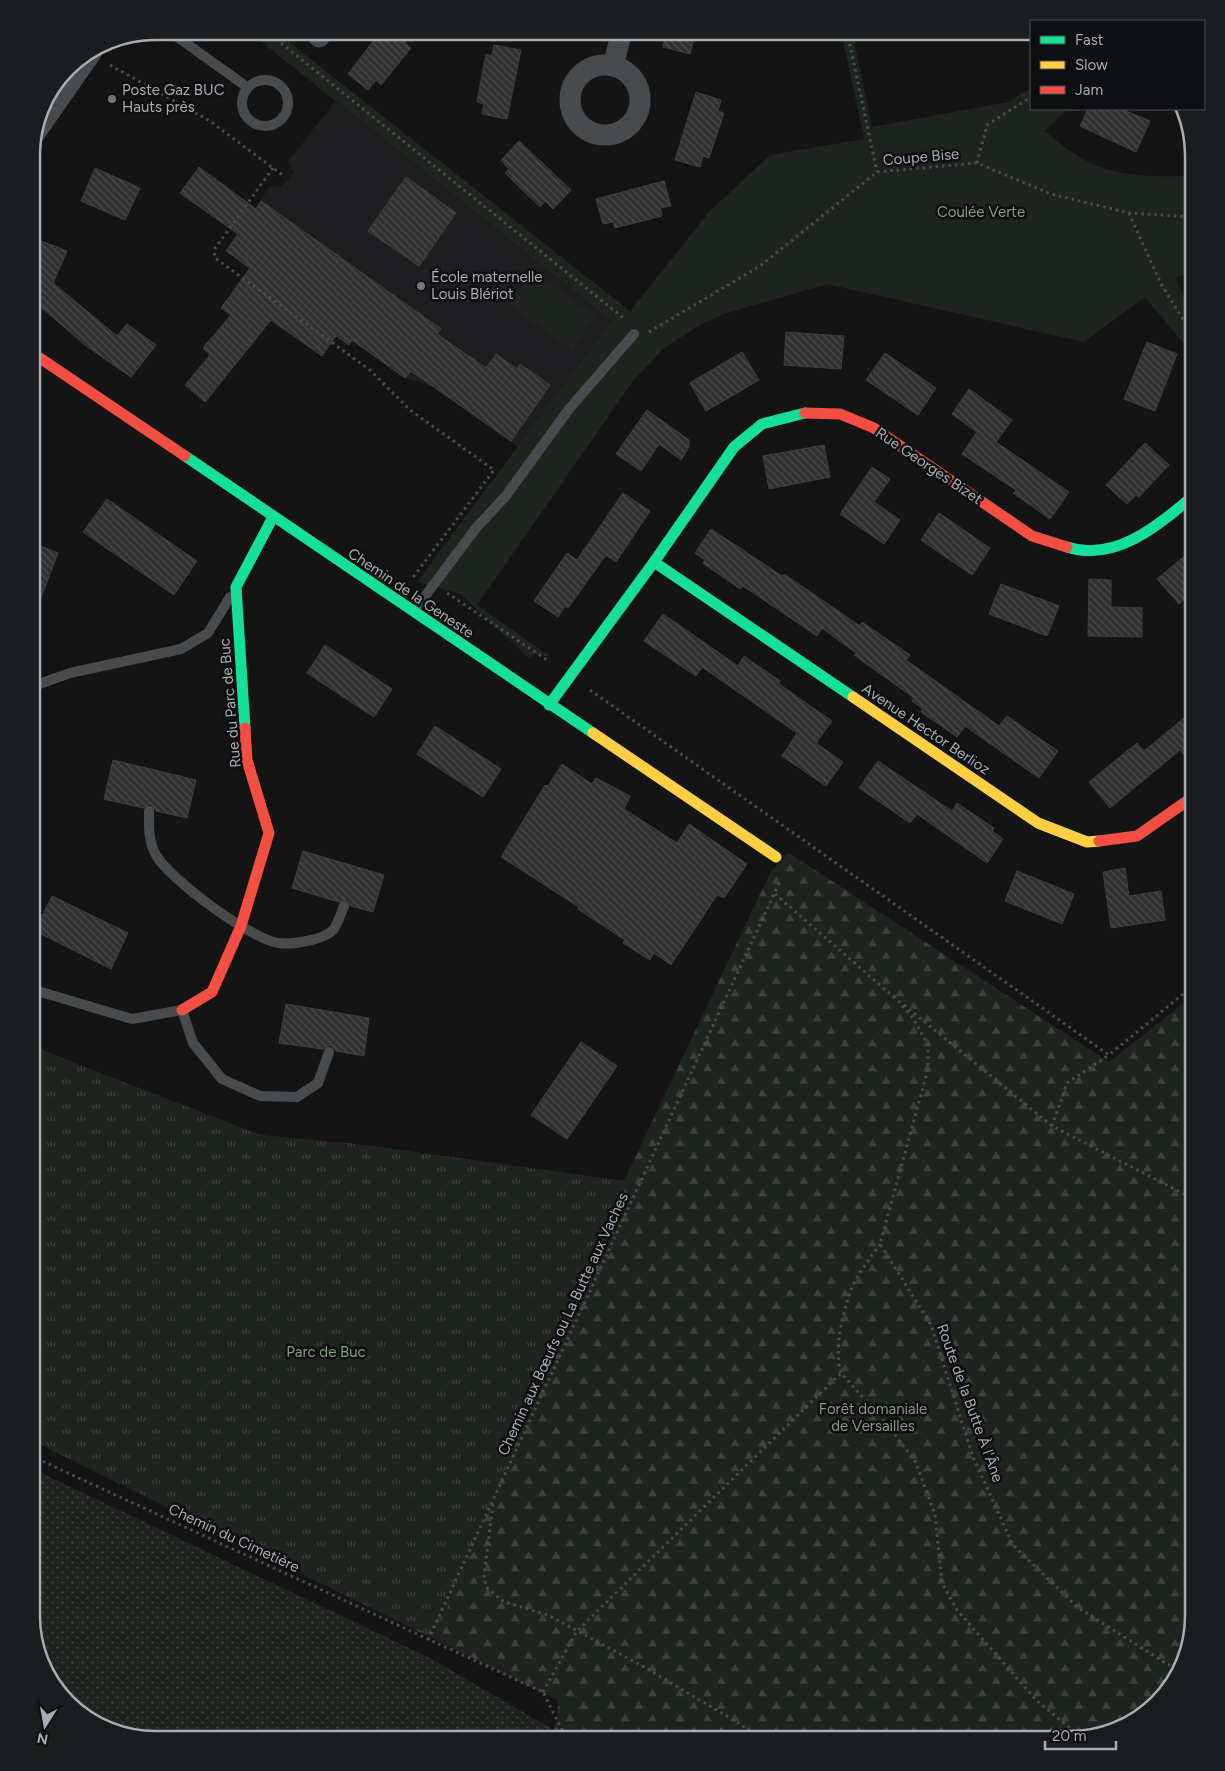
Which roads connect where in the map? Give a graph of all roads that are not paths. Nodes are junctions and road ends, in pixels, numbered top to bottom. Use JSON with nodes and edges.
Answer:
{"nodes":[{"id":1,"x":180,"y":40,"type":"edge"},
{"id":2,"x":620,"y":40,"type":"edge"},
{"id":3,"x":613,"y":66,"type":"dead end"},
{"id":4,"x":81,"y":67,"type":"edge"},
{"id":5,"x":247,"y":88,"type":"junction"},
{"id":6,"x":48,"y":115,"type":"edge"},
{"id":7,"x":634,"y":334,"type":"road end"},
{"id":8,"x":40,"y":358,"type":"edge"},
{"id":9,"x":1185,"y":502,"type":"edge"},
{"id":10,"x":272,"y":517,"type":"junction"},
{"id":11,"x":654,"y":562,"type":"junction"},
{"id":12,"x":236,"y":587,"type":"junction"},
{"id":13,"x":413,"y":613,"type":"junction"},
{"id":14,"x":40,"y":684,"type":"edge"},
{"id":15,"x":549,"y":706,"type":"junction"},
{"id":16,"x":1185,"y":803,"type":"edge"},
{"id":17,"x":149,"y":810,"type":"dead end"},
{"id":18,"x":776,"y":857,"type":"road end"},
{"id":19,"x":344,"y":906,"type":"dead end"},
{"id":20,"x":242,"y":926,"type":"junction"},
{"id":21,"x":40,"y":992,"type":"edge"},
{"id":22,"x":182,"y":1010,"type":"junction"},
{"id":23,"x":329,"y":1052,"type":"dead end"}],
"edges":[{"from":1,"to":5,"type":"lane"},
{"from":2,"to":3,"type":"street"},
{"from":4,"to":6,"type":"street"},
{"from":5,"to":5,"type":"lane"},
{"from":7,"to":13,"type":"lane"},
{"from":8,"to":10,"type":"street","name":"Chemin de la Geneste"},
{"from":9,"to":11,"type":"street","name":"Rue Georges Bizet"},
{"from":10,"to":12,"type":"street"},
{"from":10,"to":13,"type":"street","name":"Chemin de la Geneste"},
{"from":11,"to":15,"type":"street","name":"Rue Georges Bizet"},
{"from":11,"to":16,"type":"street","name":"Avenue Hector Berlioz"},
{"from":12,"to":14,"type":"lane"},
{"from":12,"to":20,"type":"street","name":"Rue du Parc de Buc"},
{"from":13,"to":15,"type":"street","name":"Chemin de la Geneste"},
{"from":15,"to":18,"type":"street","name":"Chemin de la Geneste"},
{"from":17,"to":20,"type":"lane"},
{"from":19,"to":20,"type":"lane"},
{"from":20,"to":22,"type":"street","name":"Rue du Parc de Buc"},
{"from":21,"to":22,"type":"lane","name":"Rue du Parc de Buc"},
{"from":22,"to":23,"type":"lane"}]}
